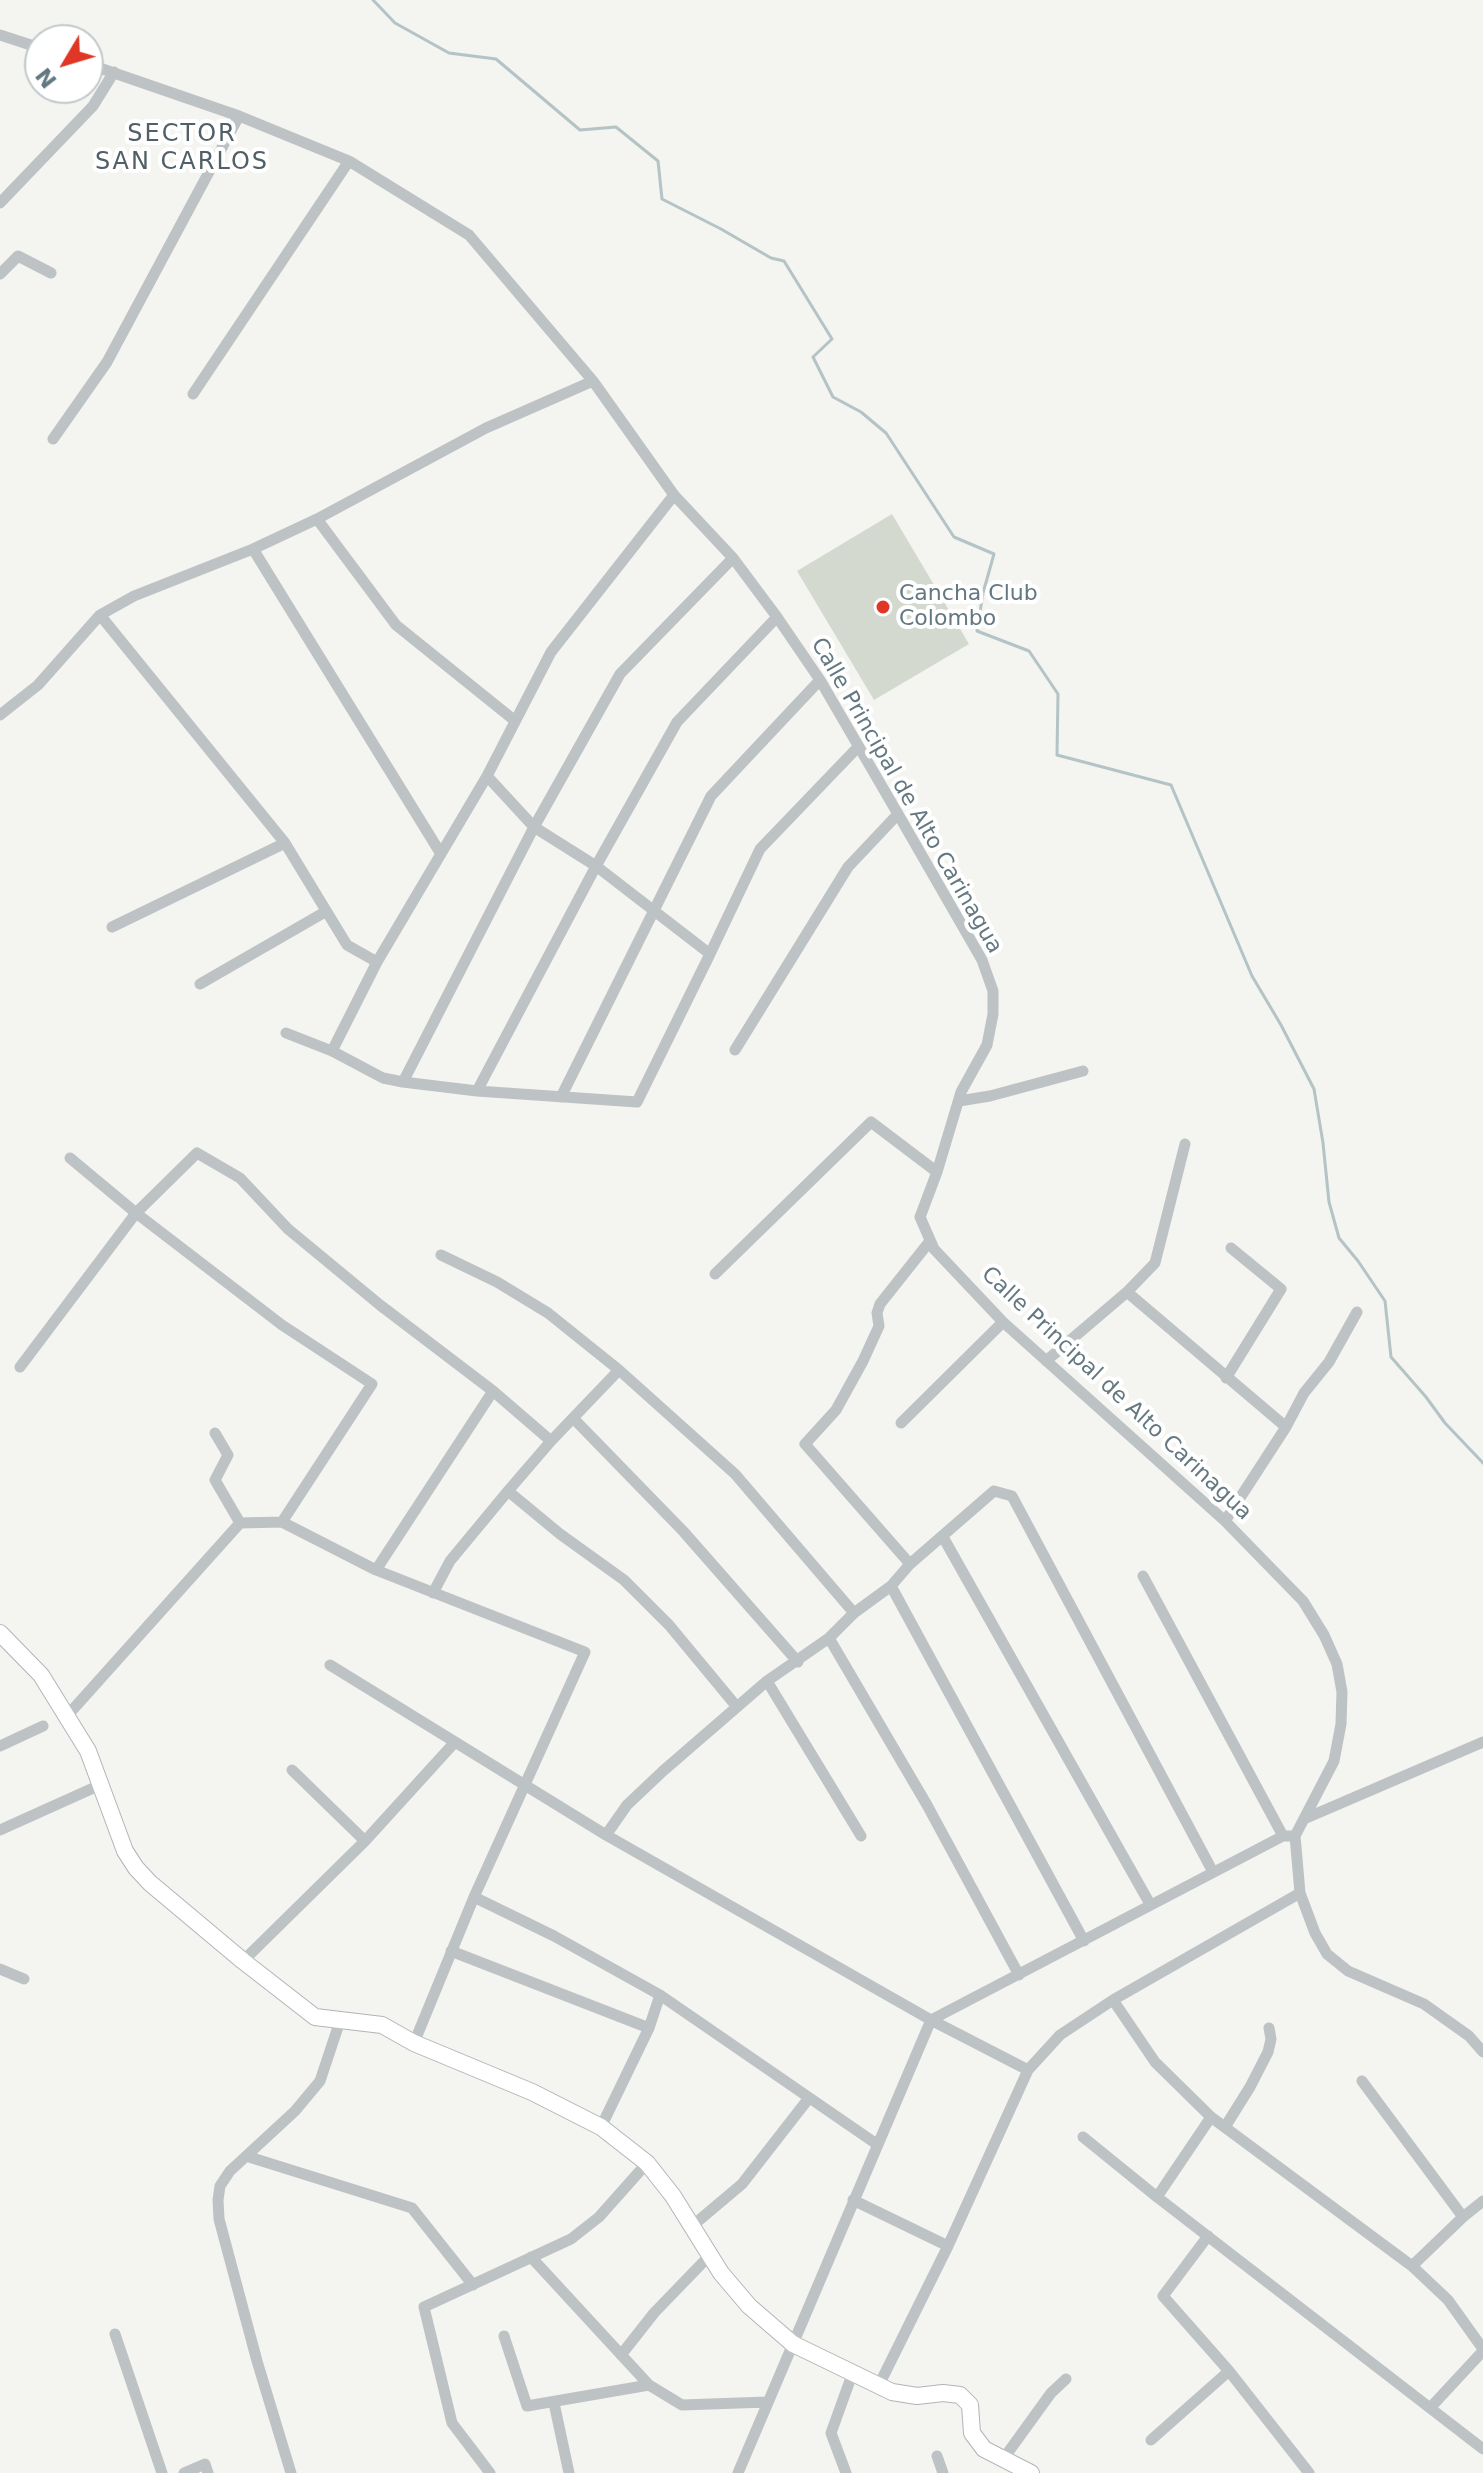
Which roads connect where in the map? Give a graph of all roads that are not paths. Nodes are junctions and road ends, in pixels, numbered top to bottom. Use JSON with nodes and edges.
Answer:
{"nodes":[{"id":1,"x":0,"y":35,"type":"edge"},
{"id":2,"x":24,"y":43,"type":"edge"},
{"id":3,"x":104,"y":69,"type":"edge"},
{"id":4,"x":114,"y":72,"type":"junction"},
{"id":5,"x":239,"y":116,"type":"junction"},
{"id":6,"x":349,"y":161,"type":"junction"},
{"id":7,"x":0,"y":203,"type":"edge"},
{"id":8,"x":51,"y":273,"type":"dead end"},
{"id":9,"x":0,"y":274,"type":"edge"},
{"id":10,"x":593,"y":381,"type":"junction"},
{"id":11,"x":193,"y":394,"type":"dead end"},
{"id":12,"x":53,"y":439,"type":"dead end"},
{"id":13,"x":674,"y":495,"type":"junction"},
{"id":14,"x":317,"y":519,"type":"junction"},
{"id":15,"x":253,"y":549,"type":"junction"},
{"id":16,"x":733,"y":558,"type":"junction"},
{"id":17,"x":100,"y":615,"type":"junction"},
{"id":18,"x":777,"y":617,"type":"junction"},
{"id":19,"x":820,"y":680,"type":"junction"},
{"id":20,"x":0,"y":715,"type":"edge"},
{"id":21,"x":514,"y":720,"type":"junction"},
{"id":22,"x":858,"y":747,"type":"junction"},
{"id":23,"x":487,"y":776,"type":"junction"},
{"id":24,"x":898,"y":814,"type":"junction"},
{"id":25,"x":534,"y":827,"type":"junction"},
{"id":26,"x":285,"y":843,"type":"junction"},
{"id":27,"x":441,"y":854,"type":"junction"},
{"id":28,"x":596,"y":866,"type":"junction"},
{"id":29,"x":653,"y":909,"type":"junction"},
{"id":30,"x":325,"y":912,"type":"junction"},
{"id":31,"x":112,"y":927,"type":"dead end"},
{"id":32,"x":710,"y":954,"type":"junction"},
{"id":33,"x":377,"y":962,"type":"junction"},
{"id":34,"x":200,"y":984,"type":"dead end"},
{"id":35,"x":286,"y":1033,"type":"dead end"},
{"id":36,"x":735,"y":1050,"type":"dead end"},
{"id":37,"x":332,"y":1051,"type":"junction"},
{"id":38,"x":1083,"y":1071,"type":"dead end"},
{"id":39,"x":403,"y":1082,"type":"junction"},
{"id":40,"x":477,"y":1091,"type":"junction"},
{"id":41,"x":561,"y":1097,"type":"junction"},
{"id":42,"x":959,"y":1101,"type":"junction"},
{"id":43,"x":1185,"y":1144,"type":"dead end"},
{"id":44,"x":70,"y":1158,"type":"dead end"},
{"id":45,"x":937,"y":1172,"type":"junction"},
{"id":46,"x":136,"y":1213,"type":"junction"},
{"id":47,"x":930,"y":1241,"type":"junction"},
{"id":48,"x":1231,"y":1248,"type":"dead end"},
{"id":49,"x":441,"y":1255,"type":"dead end"},
{"id":50,"x":715,"y":1274,"type":"dead end"},
{"id":51,"x":1127,"y":1292,"type":"junction"},
{"id":52,"x":1357,"y":1312,"type":"dead end"},
{"id":53,"x":1003,"y":1322,"type":"junction"},
{"id":54,"x":1046,"y":1361,"type":"junction"},
{"id":55,"x":20,"y":1367,"type":"dead end"},
{"id":56,"x":619,"y":1370,"type":"junction"},
{"id":57,"x":1226,"y":1378,"type":"junction"},
{"id":58,"x":493,"y":1391,"type":"junction"},
{"id":59,"x":574,"y":1419,"type":"junction"},
{"id":60,"x":901,"y":1423,"type":"dead end"},
{"id":61,"x":1286,"y":1427,"type":"junction"},
{"id":62,"x":215,"y":1433,"type":"dead end"},
{"id":63,"x":551,"y":1441,"type":"junction"},
{"id":64,"x":508,"y":1491,"type":"junction"},
{"id":65,"x":1225,"y":1521,"type":"junction"},
{"id":66,"x":282,"y":1522,"type":"junction"},
{"id":67,"x":240,"y":1523,"type":"junction"},
{"id":68,"x":943,"y":1537,"type":"junction"},
{"id":69,"x":910,"y":1564,"type":"junction"},
{"id":70,"x":376,"y":1570,"type":"junction"},
{"id":71,"x":1143,"y":1576,"type":"dead end"},
{"id":72,"x":891,"y":1586,"type":"junction"},
{"id":73,"x":433,"y":1593,"type":"junction"},
{"id":74,"x":854,"y":1613,"type":"junction"},
{"id":75,"x":0,"y":1633,"type":"edge"},
{"id":76,"x":829,"y":1638,"type":"junction"},
{"id":77,"x":798,"y":1662,"type":"junction"},
{"id":78,"x":330,"y":1665,"type":"dead end"},
{"id":79,"x":767,"y":1681,"type":"junction"},
{"id":80,"x":737,"y":1707,"type":"junction"},
{"id":81,"x":67,"y":1716,"type":"junction"},
{"id":82,"x":43,"y":1726,"type":"dead end"},
{"id":83,"x":455,"y":1742,"type":"junction"},
{"id":84,"x":1483,"y":1742,"type":"edge"},
{"id":85,"x":0,"y":1746,"type":"edge"},
{"id":86,"x":292,"y":1770,"type":"dead end"},
{"id":87,"x":100,"y":1785,"type":"junction"},
{"id":88,"x":523,"y":1786,"type":"junction"},
{"id":89,"x":1304,"y":1819,"type":"junction"},
{"id":90,"x":0,"y":1830,"type":"edge"},
{"id":91,"x":606,"y":1835,"type":"junction"},
{"id":92,"x":861,"y":1836,"type":"dead end"},
{"id":93,"x":1289,"y":1836,"type":"junction"},
{"id":94,"x":365,"y":1841,"type":"junction"},
{"id":95,"x":1213,"y":1872,"type":"junction"},
{"id":96,"x":1300,"y":1893,"type":"junction"},
{"id":97,"x":474,"y":1897,"type":"junction"},
{"id":98,"x":1150,"y":1904,"type":"junction"},
{"id":99,"x":1084,"y":1941,"type":"junction"},
{"id":100,"x":451,"y":1951,"type":"junction"},
{"id":101,"x":243,"y":1961,"type":"junction"},
{"id":102,"x":0,"y":1969,"type":"edge"},
{"id":103,"x":1019,"y":1975,"type":"junction"},
{"id":104,"x":24,"y":1979,"type":"dead end"},
{"id":105,"x":660,"y":1995,"type":"junction"},
{"id":106,"x":1113,"y":2000,"type":"junction"},
{"id":107,"x":931,"y":2020,"type":"junction"},
{"id":108,"x":340,"y":2021,"type":"junction"},
{"id":109,"x":649,"y":2028,"type":"junction"},
{"id":110,"x":1269,"y":2028,"type":"dead end"},
{"id":111,"x":414,"y":2043,"type":"junction"},
{"id":112,"x":1483,"y":2052,"type":"edge"},
{"id":113,"x":1028,"y":2070,"type":"junction"},
{"id":114,"x":1362,"y":2081,"type":"dead end"},
{"id":115,"x":809,"y":2098,"type":"junction"},
{"id":116,"x":1211,"y":2117,"type":"junction"},
{"id":117,"x":601,"y":2127,"type":"junction"},
{"id":118,"x":1225,"y":2127,"type":"junction"},
{"id":119,"x":1083,"y":2137,"type":"dead end"},
{"id":120,"x":878,"y":2145,"type":"junction"},
{"id":121,"x":246,"y":2156,"type":"junction"},
{"id":122,"x":647,"y":2163,"type":"junction"},
{"id":123,"x":1157,"y":2197,"type":"junction"},
{"id":124,"x":853,"y":2200,"type":"junction"},
{"id":125,"x":1483,"y":2201,"type":"edge"},
{"id":126,"x":1463,"y":2217,"type":"junction"},
{"id":127,"x":691,"y":2227,"type":"junction"},
{"id":128,"x":1208,"y":2236,"type":"junction"},
{"id":129,"x":948,"y":2246,"type":"junction"},
{"id":130,"x":710,"y":2255,"type":"junction"},
{"id":131,"x":531,"y":2257,"type":"junction"},
{"id":132,"x":1412,"y":2266,"type":"junction"},
{"id":133,"x":473,"y":2285,"type":"junction"},
{"id":134,"x":115,"y":2334,"type":"dead end"},
{"id":135,"x":504,"y":2336,"type":"dead end"},
{"id":136,"x":793,"y":2344,"type":"junction"},
{"id":137,"x":1483,"y":2350,"type":"edge"},
{"id":138,"x":621,"y":2355,"type":"junction"},
{"id":139,"x":1229,"y":2371,"type":"junction"},
{"id":140,"x":853,"y":2372,"type":"junction"},
{"id":141,"x":1066,"y":2379,"type":"dead end"},
{"id":142,"x":649,"y":2385,"type":"junction"},
{"id":143,"x":879,"y":2385,"type":"junction"},
{"id":144,"x":767,"y":2402,"type":"junction"},
{"id":145,"x":554,"y":2403,"type":"junction"},
{"id":146,"x":1431,"y":2407,"type":"junction"},
{"id":147,"x":1151,"y":2440,"type":"dead end"},
{"id":148,"x":1483,"y":2449,"type":"edge"},
{"id":149,"x":937,"y":2456,"type":"dead end"},
{"id":150,"x":1004,"y":2458,"type":"junction"},
{"id":151,"x":162,"y":2473,"type":"edge"},
{"id":152,"x":184,"y":2473,"type":"edge"},
{"id":153,"x":208,"y":2473,"type":"edge"},
{"id":154,"x":291,"y":2473,"type":"edge"},
{"id":155,"x":490,"y":2473,"type":"edge"},
{"id":156,"x":569,"y":2473,"type":"edge"},
{"id":157,"x":738,"y":2473,"type":"edge"},
{"id":158,"x":846,"y":2473,"type":"edge"},
{"id":159,"x":943,"y":2473,"type":"edge"},
{"id":160,"x":1031,"y":2473,"type":"edge"},
{"id":161,"x":1309,"y":2473,"type":"edge"}],
"edges":[{"from":1,"to":2,"type":"street"},
{"from":3,"to":4,"type":"street","name":"Calle Principal de Alto Carinagua"},
{"from":4,"to":5,"type":"street","name":"Calle Principal de Alto Carinagua"},
{"from":4,"to":7,"type":"street"},
{"from":5,"to":6,"type":"street","name":"Calle Principal de Alto Carinagua"},
{"from":5,"to":12,"type":"street"},
{"from":6,"to":10,"type":"street","name":"Calle Principal de Alto Carinagua"},
{"from":6,"to":11,"type":"street"},
{"from":8,"to":9,"type":"street"},
{"from":10,"to":13,"type":"street","name":"Calle Principal de Alto Carinagua"},
{"from":10,"to":14,"type":"street"},
{"from":13,"to":16,"type":"street","name":"Calle Principal de Alto Carinagua"},
{"from":13,"to":21,"type":"street"},
{"from":14,"to":15,"type":"street"},
{"from":14,"to":21,"type":"street"},
{"from":15,"to":17,"type":"street"},
{"from":15,"to":27,"type":"street"},
{"from":16,"to":18,"type":"street","name":"Calle Principal de Alto Carinagua"},
{"from":16,"to":25,"type":"street"},
{"from":17,"to":20,"type":"street"},
{"from":17,"to":26,"type":"street"},
{"from":18,"to":19,"type":"street","name":"Calle Principal de Alto Carinagua"},
{"from":18,"to":28,"type":"street"},
{"from":19,"to":22,"type":"street","name":"Calle Principal de Alto Carinagua"},
{"from":19,"to":29,"type":"street"},
{"from":21,"to":23,"type":"street"},
{"from":22,"to":24,"type":"street","name":"Calle Principal de Alto Carinagua"},
{"from":22,"to":32,"type":"street"},
{"from":23,"to":25,"type":"street"},
{"from":23,"to":27,"type":"street"},
{"from":24,"to":36,"type":"street"},
{"from":24,"to":42,"type":"street","name":"Calle Principal de Alto Carinagua"},
{"from":25,"to":28,"type":"street"},
{"from":25,"to":39,"type":"street"},
{"from":26,"to":30,"type":"street"},
{"from":26,"to":31,"type":"street"},
{"from":27,"to":33,"type":"street"},
{"from":28,"to":29,"type":"street"},
{"from":28,"to":40,"type":"street"},
{"from":29,"to":32,"type":"street"},
{"from":29,"to":41,"type":"street"},
{"from":30,"to":33,"type":"street"},
{"from":30,"to":34,"type":"street"},
{"from":32,"to":41,"type":"street"},
{"from":33,"to":37,"type":"street"},
{"from":35,"to":37,"type":"street"},
{"from":37,"to":39,"type":"street"},
{"from":38,"to":42,"type":"street"},
{"from":39,"to":40,"type":"street"},
{"from":40,"to":41,"type":"street"},
{"from":42,"to":45,"type":"street","name":"Calle Principal de Alto Carinagua"},
{"from":43,"to":51,"type":"street"},
{"from":44,"to":46,"type":"street"},
{"from":45,"to":47,"type":"street","name":"Calle Principal de Alto Carinagua"},
{"from":45,"to":50,"type":"street"},
{"from":46,"to":55,"type":"street"},
{"from":46,"to":58,"type":"street"},
{"from":46,"to":66,"type":"street"},
{"from":47,"to":53,"type":"street","name":"Calle Principal de Alto Carinagua"},
{"from":47,"to":69,"type":"street"},
{"from":48,"to":57,"type":"street"},
{"from":49,"to":56,"type":"street"},
{"from":51,"to":54,"type":"street"},
{"from":51,"to":57,"type":"street"},
{"from":52,"to":61,"type":"street"},
{"from":53,"to":54,"type":"street","name":"Calle Principal de Alto Carinagua"},
{"from":53,"to":60,"type":"street"},
{"from":54,"to":65,"type":"street","name":"Calle Principal de Alto Carinagua"},
{"from":56,"to":59,"type":"street"},
{"from":56,"to":74,"type":"street"},
{"from":57,"to":61,"type":"street"},
{"from":58,"to":63,"type":"street"},
{"from":58,"to":70,"type":"street"},
{"from":59,"to":63,"type":"street"},
{"from":59,"to":77,"type":"street"},
{"from":61,"to":65,"type":"street"},
{"from":62,"to":67,"type":"street"},
{"from":63,"to":64,"type":"street"},
{"from":64,"to":73,"type":"street"},
{"from":64,"to":80,"type":"street"},
{"from":65,"to":89,"type":"street","name":"Calle Principal de Alto Carinagua"},
{"from":66,"to":67,"type":"street"},
{"from":66,"to":70,"type":"street"},
{"from":67,"to":81,"type":"street"},
{"from":68,"to":69,"type":"street"},
{"from":68,"to":95,"type":"street"},
{"from":68,"to":98,"type":"street"},
{"from":69,"to":72,"type":"street"},
{"from":70,"to":73,"type":"street"},
{"from":71,"to":93,"type":"street"},
{"from":72,"to":74,"type":"street"},
{"from":72,"to":99,"type":"street"},
{"from":73,"to":88,"type":"street"},
{"from":74,"to":76,"type":"street"},
{"from":75,"to":81,"type":"street"},
{"from":76,"to":77,"type":"street"},
{"from":76,"to":103,"type":"street"},
{"from":77,"to":79,"type":"street"},
{"from":78,"to":83,"type":"street"},
{"from":79,"to":80,"type":"street"},
{"from":79,"to":92,"type":"street"},
{"from":80,"to":91,"type":"street"},
{"from":81,"to":87,"type":"street"},
{"from":82,"to":85,"type":"street"},
{"from":83,"to":88,"type":"street"},
{"from":83,"to":94,"type":"street"},
{"from":84,"to":89,"type":"street"},
{"from":86,"to":94,"type":"street"},
{"from":87,"to":90,"type":"street"},
{"from":87,"to":101,"type":"street"},
{"from":88,"to":91,"type":"street"},
{"from":88,"to":97,"type":"street"},
{"from":89,"to":93,"type":"street","name":"Calle Principal de Alto Carinagua"},
{"from":91,"to":107,"type":"street"},
{"from":93,"to":95,"type":"street"},
{"from":93,"to":96,"type":"street"},
{"from":94,"to":101,"type":"street"},
{"from":95,"to":98,"type":"street"},
{"from":96,"to":106,"type":"street"},
{"from":96,"to":112,"type":"street"},
{"from":97,"to":100,"type":"street"},
{"from":97,"to":105,"type":"street"},
{"from":98,"to":99,"type":"street"},
{"from":99,"to":103,"type":"street"},
{"from":100,"to":109,"type":"street"},
{"from":100,"to":111,"type":"street"},
{"from":101,"to":108,"type":"street"},
{"from":102,"to":104,"type":"street"},
{"from":103,"to":107,"type":"street"},
{"from":105,"to":109,"type":"street"},
{"from":105,"to":115,"type":"street"},
{"from":106,"to":113,"type":"street"},
{"from":106,"to":116,"type":"street"},
{"from":107,"to":113,"type":"street"},
{"from":107,"to":120,"type":"street"},
{"from":108,"to":111,"type":"street"},
{"from":108,"to":121,"type":"street"},
{"from":109,"to":117,"type":"street"},
{"from":110,"to":118,"type":"street"},
{"from":111,"to":117,"type":"street"},
{"from":113,"to":129,"type":"street"},
{"from":114,"to":126,"type":"street"},
{"from":115,"to":120,"type":"street"},
{"from":115,"to":127,"type":"street"},
{"from":116,"to":118,"type":"street"},
{"from":116,"to":123,"type":"street"},
{"from":117,"to":122,"type":"street"},
{"from":118,"to":132,"type":"street"},
{"from":119,"to":123,"type":"street"},
{"from":120,"to":124,"type":"street"},
{"from":121,"to":133,"type":"street"},
{"from":121,"to":154,"type":"street"},
{"from":122,"to":127,"type":"street"},
{"from":122,"to":131,"type":"street"},
{"from":123,"to":128,"type":"street"},
{"from":124,"to":129,"type":"street"},
{"from":124,"to":136,"type":"street"},
{"from":125,"to":126,"type":"street"},
{"from":126,"to":132,"type":"street"},
{"from":127,"to":130,"type":"street"},
{"from":128,"to":139,"type":"street"},
{"from":128,"to":146,"type":"street"},
{"from":129,"to":143,"type":"street"},
{"from":130,"to":136,"type":"street"},
{"from":130,"to":138,"type":"street"},
{"from":131,"to":133,"type":"street"},
{"from":131,"to":138,"type":"street"},
{"from":132,"to":137,"type":"street"},
{"from":133,"to":155,"type":"street"},
{"from":134,"to":151,"type":"street"},
{"from":135,"to":145,"type":"street"},
{"from":136,"to":140,"type":"street"},
{"from":136,"to":144,"type":"street"},
{"from":137,"to":146,"type":"street"},
{"from":138,"to":142,"type":"street"},
{"from":139,"to":147,"type":"street"},
{"from":139,"to":161,"type":"street"},
{"from":140,"to":143,"type":"street"},
{"from":140,"to":158,"type":"street"},
{"from":141,"to":150,"type":"street"},
{"from":142,"to":144,"type":"street"},
{"from":142,"to":145,"type":"street"},
{"from":143,"to":150,"type":"street"},
{"from":144,"to":157,"type":"street"},
{"from":145,"to":156,"type":"street"},
{"from":146,"to":148,"type":"street"},
{"from":149,"to":159,"type":"street"},
{"from":150,"to":160,"type":"street"},
{"from":152,"to":153,"type":"street"}]}
